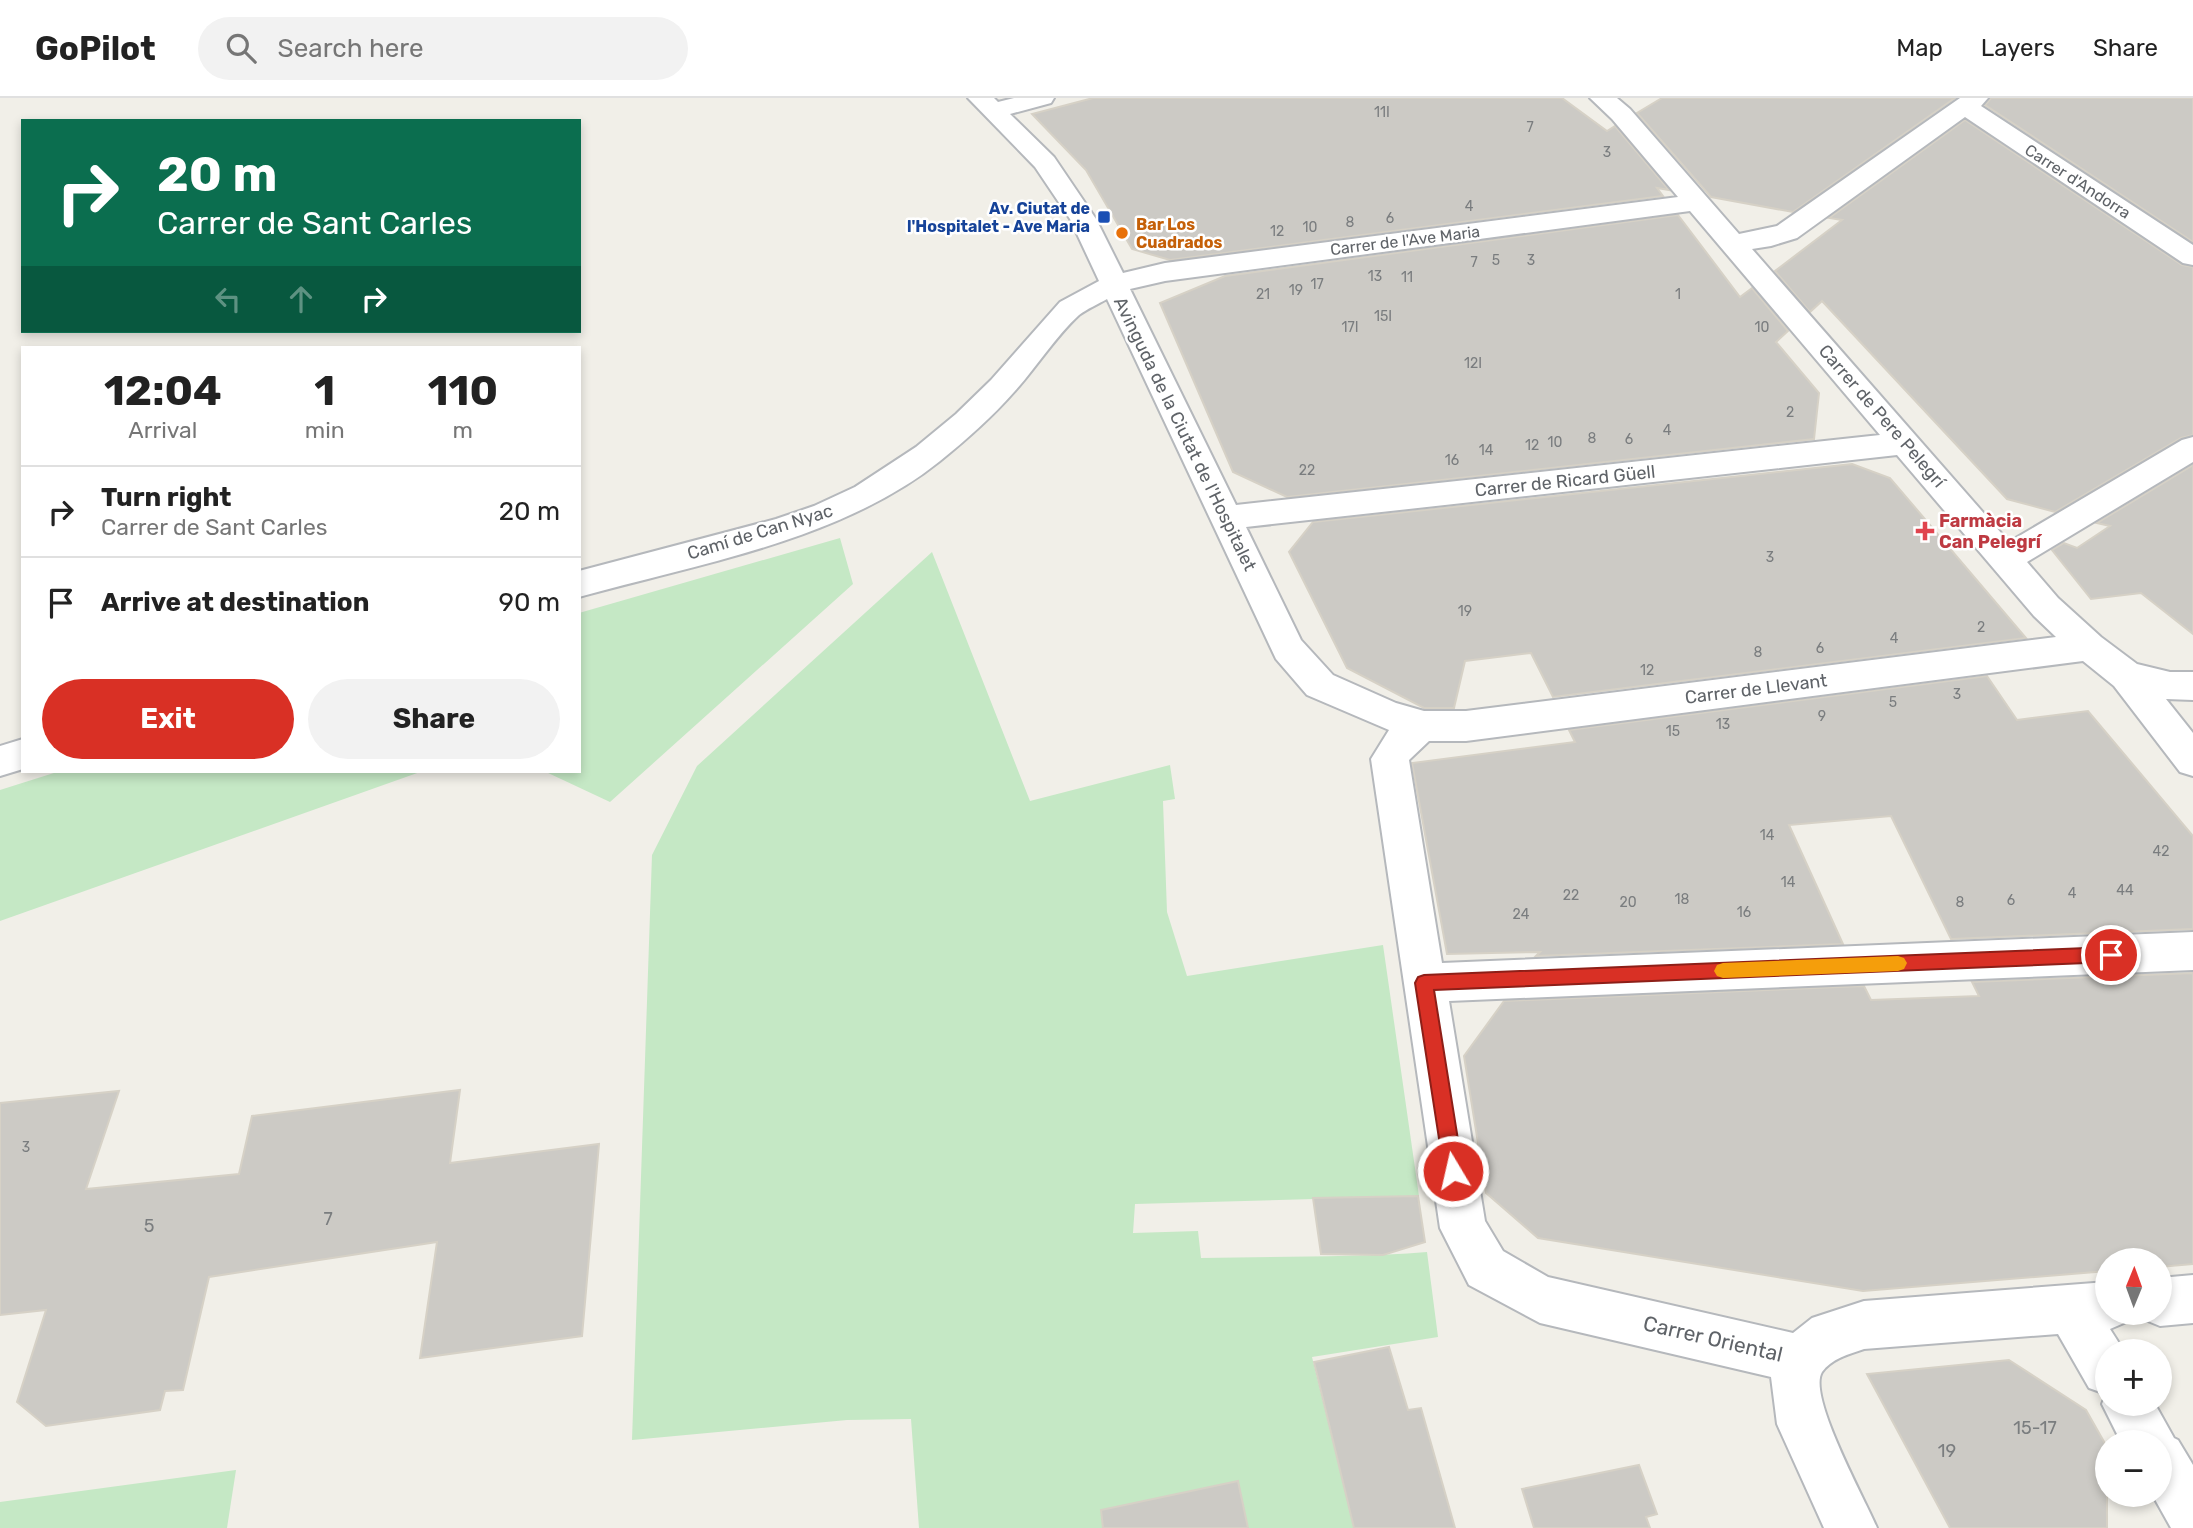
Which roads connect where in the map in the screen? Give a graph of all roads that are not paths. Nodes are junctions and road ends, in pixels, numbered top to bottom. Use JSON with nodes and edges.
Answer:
{"nodes":[{"id":1,"x":1042,"y":98,"type":"edge"},
{"id":2,"x":1602,"y":98,"type":"edge"},
{"id":3,"x":1970,"y":102,"type":"edge"},
{"id":4,"x":987,"y":104,"type":"edge"},
{"id":5,"x":1697,"y":202,"type":"junction"},
{"id":6,"x":1732,"y":243,"type":"junction"},
{"id":7,"x":2193,"y":257,"type":"edge"},
{"id":8,"x":1114,"y":284,"type":"junction"},
{"id":9,"x":1904,"y":443,"type":"junction"},
{"id":10,"x":2193,"y":448,"type":"edge"},
{"id":11,"x":1226,"y":518,"type":"junction"},
{"id":12,"x":2004,"y":559,"type":"junction"},
{"id":13,"x":581,"y":583,"type":"edge"},
{"id":14,"x":2088,"y":647,"type":"junction"},
{"id":15,"x":2127,"y":676,"type":"junction"},
{"id":16,"x":2193,"y":686,"type":"edge"},
{"id":17,"x":1424,"y":726,"type":"junction"},
{"id":18,"x":21,"y":755,"type":"edge"},
{"id":19,"x":0,"y":761,"type":"edge"},
{"id":20,"x":2193,"y":761,"type":"edge"},
{"id":21,"x":2193,"y":951,"type":"edge"},
{"id":22,"x":1424,"y":983,"type":"junction"},
{"id":23,"x":2193,"y":1300,"type":"edge"},
{"id":24,"x":2172,"y":1301,"type":"edge"},
{"id":25,"x":2089,"y":1307,"type":"edge"},
{"id":26,"x":2098,"y":1339,"type":"edge"},
{"id":27,"x":1800,"y":1359,"type":"junction"},
{"id":28,"x":2172,"y":1479,"type":"edge"},
{"id":29,"x":2193,"y":1515,"type":"edge"},
{"id":30,"x":1851,"y":1528,"type":"edge"}],
"edges":[{"from":1,"to":4,"type":"street"},
{"from":2,"to":5,"type":"street","name":"Carrer de Pere Pelegrí"},
{"from":3,"to":6,"type":"street"},
{"from":3,"to":7,"type":"street","name":"Carrer d'Andorra"},
{"from":4,"to":8,"type":"street","name":"Avinguda de la Ciutat de l'Hospitalet"},
{"from":5,"to":6,"type":"street","name":"Carrer de Pere Pelegrí"},
{"from":5,"to":8,"type":"street","name":"Carrer de l'Ave Maria"},
{"from":6,"to":9,"type":"street","name":"Carrer de Pere Pelegrí"},
{"from":8,"to":11,"type":"street","name":"Avinguda de la Ciutat de l'Hospitalet"},
{"from":8,"to":13,"type":"street","name":"Camí de Can Nyac"},
{"from":9,"to":11,"type":"street","name":"Carrer de Ricard Güell"},
{"from":9,"to":12,"type":"street","name":"Carrer de Pere Pelegrí"},
{"from":10,"to":12,"type":"street"},
{"from":11,"to":17,"type":"street","name":"Avinguda de la Ciutat de l'Hospitalet"},
{"from":12,"to":14,"type":"street","name":"Carrer de Pere Pelegrí"},
{"from":14,"to":15,"type":"street","name":"Carrer de Pere Pelegrí"},
{"from":14,"to":17,"type":"street","name":"Carrer de Llevant"},
{"from":15,"to":16,"type":"street"},
{"from":15,"to":20,"type":"street","name":"Carrer de Pere Pelegrí"},
{"from":17,"to":22,"type":"street"},
{"from":18,"to":19,"type":"street"},
{"from":21,"to":22,"type":"street"},
{"from":22,"to":27,"type":"street","name":"Carrer Oriental"},
{"from":23,"to":24,"type":"street"},
{"from":25,"to":26,"type":"street"},
{"from":25,"to":27,"type":"street","name":"Carrer Oriental"},
{"from":27,"to":30,"type":"street"},
{"from":28,"to":29,"type":"street"}]}
